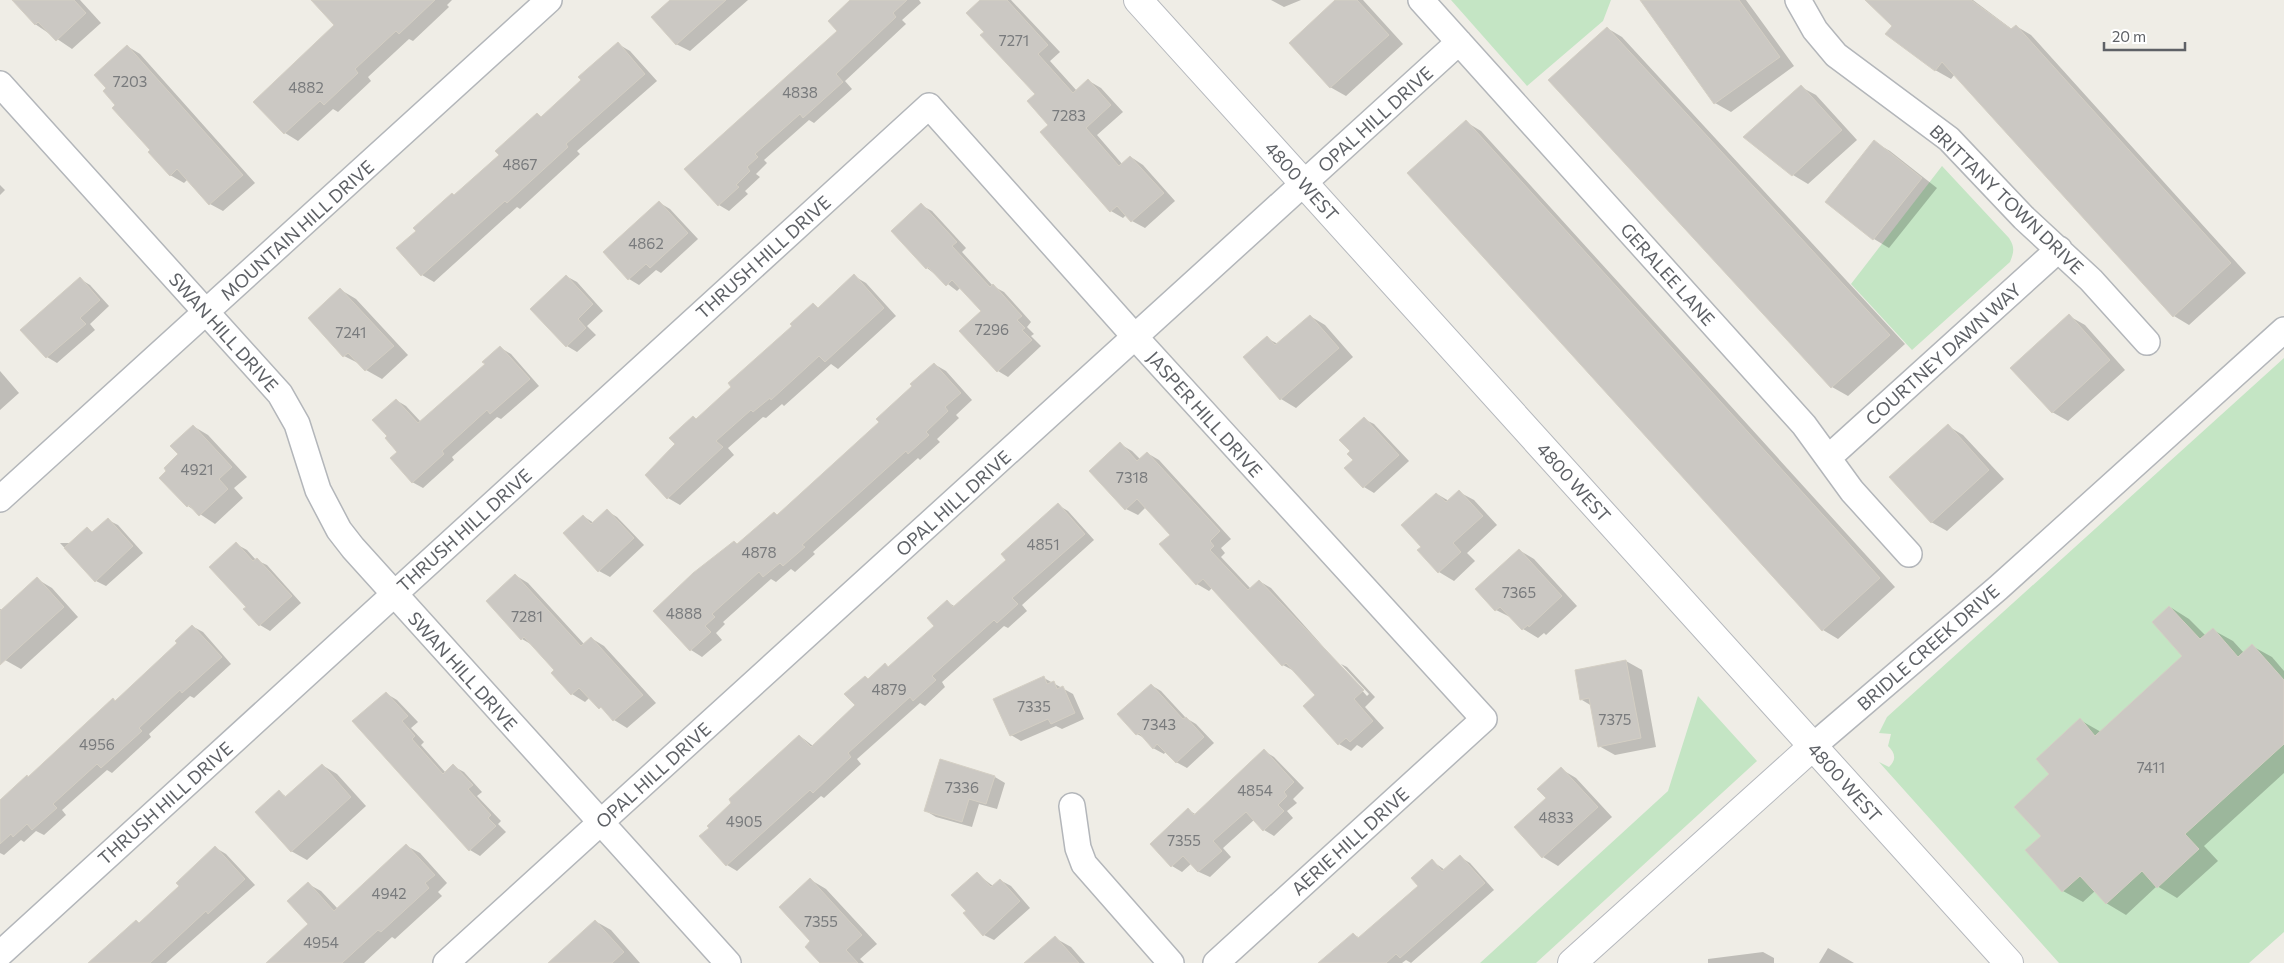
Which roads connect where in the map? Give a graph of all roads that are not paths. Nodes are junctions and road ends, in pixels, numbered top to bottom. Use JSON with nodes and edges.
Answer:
{"nodes":[{"id":1,"x":549,"y":0,"type":"edge"},
{"id":2,"x":1138,"y":0,"type":"edge"},
{"id":3,"x":1420,"y":0,"type":"edge"},
{"id":4,"x":1798,"y":0,"type":"edge"},
{"id":5,"x":1459,"y":42,"type":"junction"},
{"id":6,"x":0,"y":84,"type":"edge"},
{"id":7,"x":929,"y":106,"type":"joint"},
{"id":8,"x":1305,"y":183,"type":"junction"},
{"id":9,"x":2059,"y":250,"type":"junction"},
{"id":10,"x":207,"y":312,"type":"junction"},
{"id":11,"x":2284,"y":330,"type":"edge"},
{"id":12,"x":1136,"y":338,"type":"junction"},
{"id":13,"x":2147,"y":342,"type":"dead end"},
{"id":14,"x":1828,"y":458,"type":"junction"},
{"id":15,"x":0,"y":499,"type":"edge"},
{"id":16,"x":1909,"y":554,"type":"dead end"},
{"id":17,"x":393,"y":594,"type":"junction"},
{"id":18,"x":1484,"y":719,"type":"joint"},
{"id":19,"x":1812,"y":747,"type":"junction"},
{"id":20,"x":1072,"y":806,"type":"dead end"},
{"id":21,"x":600,"y":823,"type":"junction"},
{"id":22,"x":0,"y":954,"type":"edge"},
{"id":23,"x":446,"y":963,"type":"edge"},
{"id":24,"x":728,"y":963,"type":"edge"},
{"id":25,"x":1171,"y":963,"type":"edge"},
{"id":26,"x":1216,"y":963,"type":"edge"},
{"id":27,"x":1572,"y":963,"type":"edge"},
{"id":28,"x":2009,"y":963,"type":"edge"}],
"edges":[{"from":1,"to":10,"type":"street","name":"MOUNTAIN HILL DRIVE"},
{"from":2,"to":8,"type":"main road","name":"4800 WEST"},
{"from":3,"to":5,"type":"street","name":"GERALEE LANE"},
{"from":4,"to":9,"type":"street","name":"BRITTANY TOWN DRIVE"},
{"from":5,"to":8,"type":"street","name":"OPAL HILL DRIVE"},
{"from":5,"to":14,"type":"street","name":"GERALEE LANE"},
{"from":6,"to":10,"type":"street","name":"SWAN HILL DRIVE"},
{"from":7,"to":12,"type":"street","name":"JASPER HILL DRIVE"},
{"from":7,"to":17,"type":"street","name":"THRUSH HILL DRIVE"},
{"from":8,"to":12,"type":"street","name":"OPAL HILL DRIVE"},
{"from":8,"to":19,"type":"main road","name":"4800 WEST"},
{"from":9,"to":13,"type":"street","name":"BRITTANY TOWN DRIVE"},
{"from":9,"to":14,"type":"street","name":"COURTNEY DAWN WAY"},
{"from":10,"to":15,"type":"street","name":"MOUNTAIN HILL DRIVE"},
{"from":10,"to":17,"type":"street","name":"SWAN HILL DRIVE"},
{"from":11,"to":19,"type":"street","name":"BRIDLE CREEK DRIVE"},
{"from":12,"to":18,"type":"street","name":"JASPER HILL DRIVE"},
{"from":12,"to":21,"type":"street","name":"OPAL HILL DRIVE"},
{"from":14,"to":16,"type":"street","name":"GERALEE LANE"},
{"from":17,"to":21,"type":"street","name":"SWAN HILL DRIVE"},
{"from":17,"to":22,"type":"street","name":"THRUSH HILL DRIVE"},
{"from":18,"to":26,"type":"street","name":"AERIE HILL DRIVE"},
{"from":19,"to":27,"type":"main road","name":"BRIDLE CREEK DRIVE"},
{"from":19,"to":28,"type":"main road","name":"4800 WEST"},
{"from":20,"to":25,"type":"street"},
{"from":21,"to":23,"type":"street","name":"OPAL HILL DRIVE"},
{"from":21,"to":24,"type":"street","name":"SWAN HILL DRIVE"}]}
